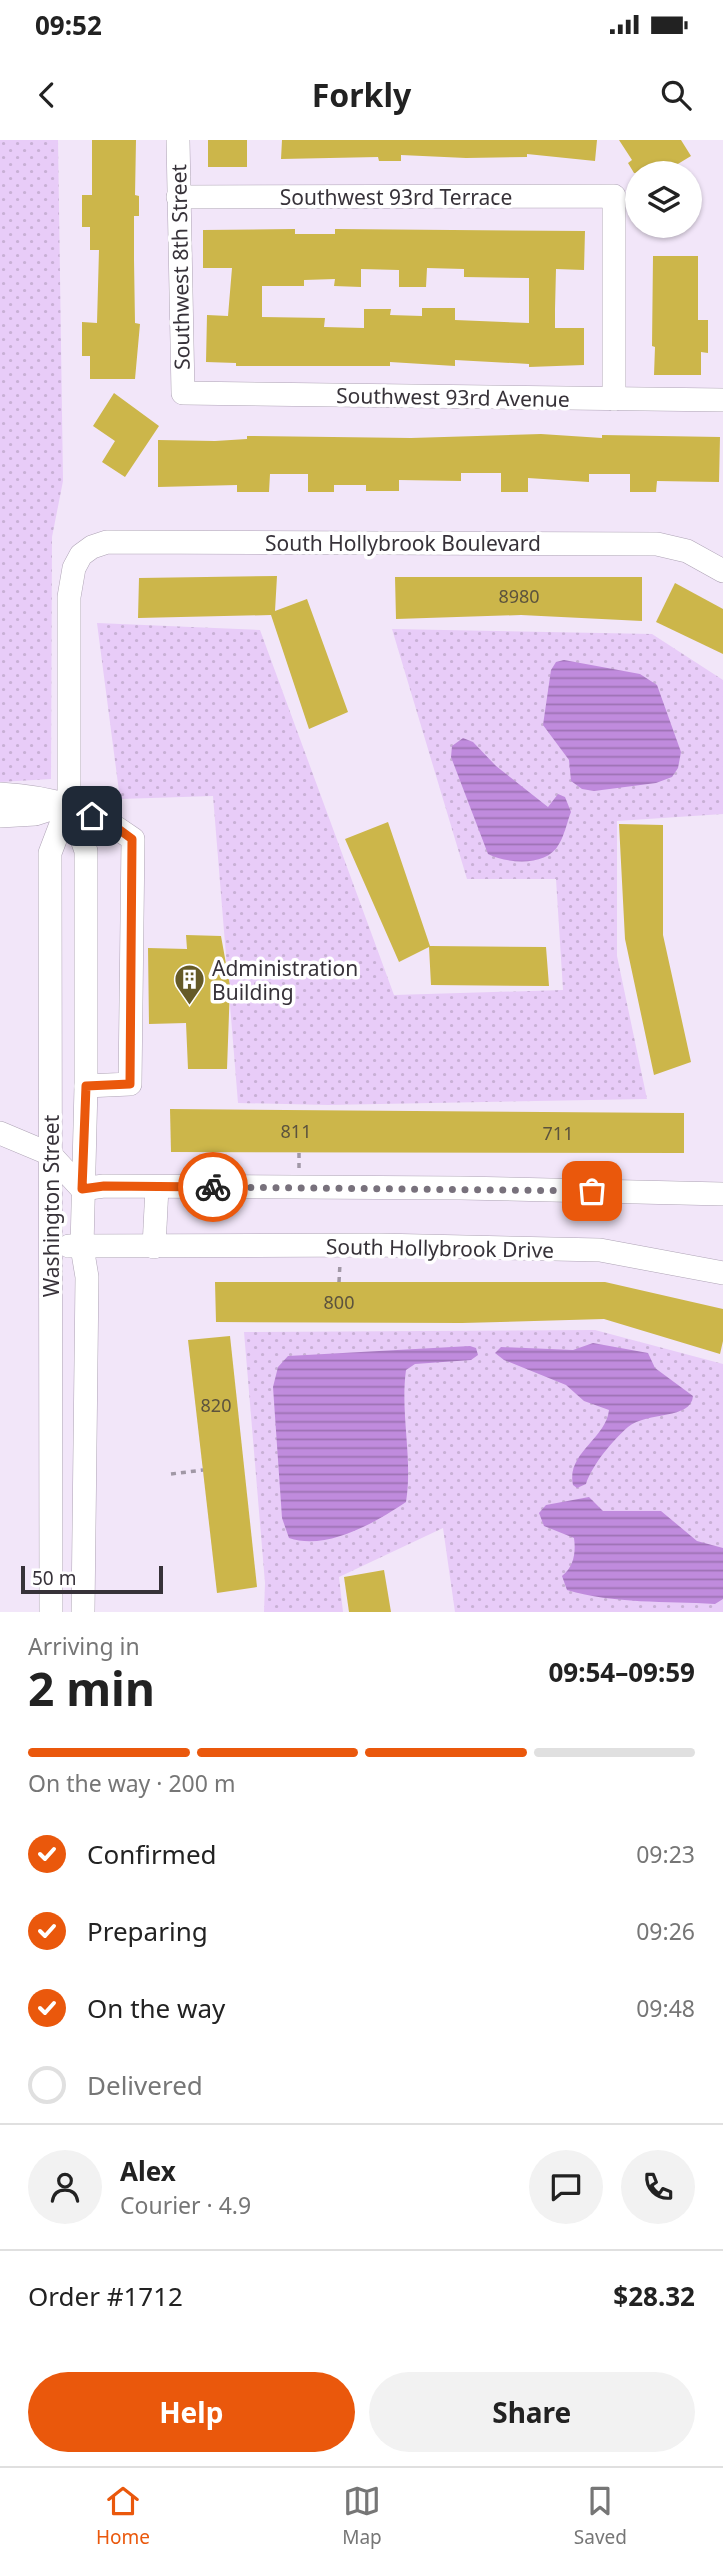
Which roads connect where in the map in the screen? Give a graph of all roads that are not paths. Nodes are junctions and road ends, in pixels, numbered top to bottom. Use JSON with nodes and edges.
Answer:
{"nodes":[{"id":1,"x":178,"y":140,"type":"edge"},
{"id":2,"x":178,"y":197,"type":"junction"},
{"id":3,"x":183,"y":393,"type":"joint"},
{"id":4,"x":614,"y":399,"type":"junction"},
{"id":5,"x":723,"y":400,"type":"edge"},
{"id":6,"x":81,"y":555,"type":"joint"},
{"id":7,"x":723,"y":571,"type":"edge"},
{"id":8,"x":0,"y":794,"type":"edge"},
{"id":9,"x":69,"y":803,"type":"junction"},
{"id":10,"x":0,"y":816,"type":"edge"},
{"id":11,"x":86,"y":1086,"type":"junction"},
{"id":12,"x":0,"y":1133,"type":"edge"},
{"id":13,"x":50,"y":1154,"type":"junction"},
{"id":14,"x":157,"y":1187,"type":"junction"},
{"id":15,"x":82,"y":1189,"type":"junction"},
{"id":16,"x":723,"y":1194,"type":"edge"},
{"id":17,"x":52,"y":1246,"type":"junction"},
{"id":18,"x":82,"y":1247,"type":"junction"},
{"id":19,"x":154,"y":1247,"type":"junction"},
{"id":20,"x":723,"y":1273,"type":"edge"},
{"id":21,"x":51,"y":1612,"type":"edge"},
{"id":22,"x":83,"y":1612,"type":"edge"}],
"edges":[{"from":1,"to":2,"type":"street","name":"Southwest 8th Street"},
{"from":2,"to":3,"type":"street","name":"Southwest 8th Street"},
{"from":2,"to":4,"type":"street","name":"Southwest 93rd Terrace"},
{"from":3,"to":4,"type":"street","name":"Southwest 93rd Avenue"},
{"from":4,"to":5,"type":"street","name":"Southwest 93rd Avenue"},
{"from":6,"to":7,"type":"street","name":"South Hollybrook Boulevard"},
{"from":6,"to":9,"type":"street","name":"Washington Street"},
{"from":8,"to":9,"type":"street"},
{"from":9,"to":10,"type":"street"},
{"from":9,"to":11,"type":"street","name":"Washington Street"},
{"from":9,"to":11,"type":"street"},
{"from":9,"to":13,"type":"street","name":"Washington Street"},
{"from":11,"to":15,"type":"street","name":"Washington Street"},
{"from":12,"to":13,"type":"street"},
{"from":13,"to":15,"type":"street"},
{"from":13,"to":17,"type":"street","name":"Washington Street"},
{"from":14,"to":15,"type":"street"},
{"from":14,"to":16,"type":"street"},
{"from":14,"to":19,"type":"street"},
{"from":15,"to":18,"type":"street","name":"Washington Street"},
{"from":17,"to":18,"type":"street","name":"South Hollybrook Drive"},
{"from":17,"to":21,"type":"street","name":"Washington Street"},
{"from":18,"to":19,"type":"street","name":"South Hollybrook Drive"},
{"from":18,"to":22,"type":"street","name":"Washington Street"},
{"from":19,"to":20,"type":"street","name":"South Hollybrook Drive"}]}
